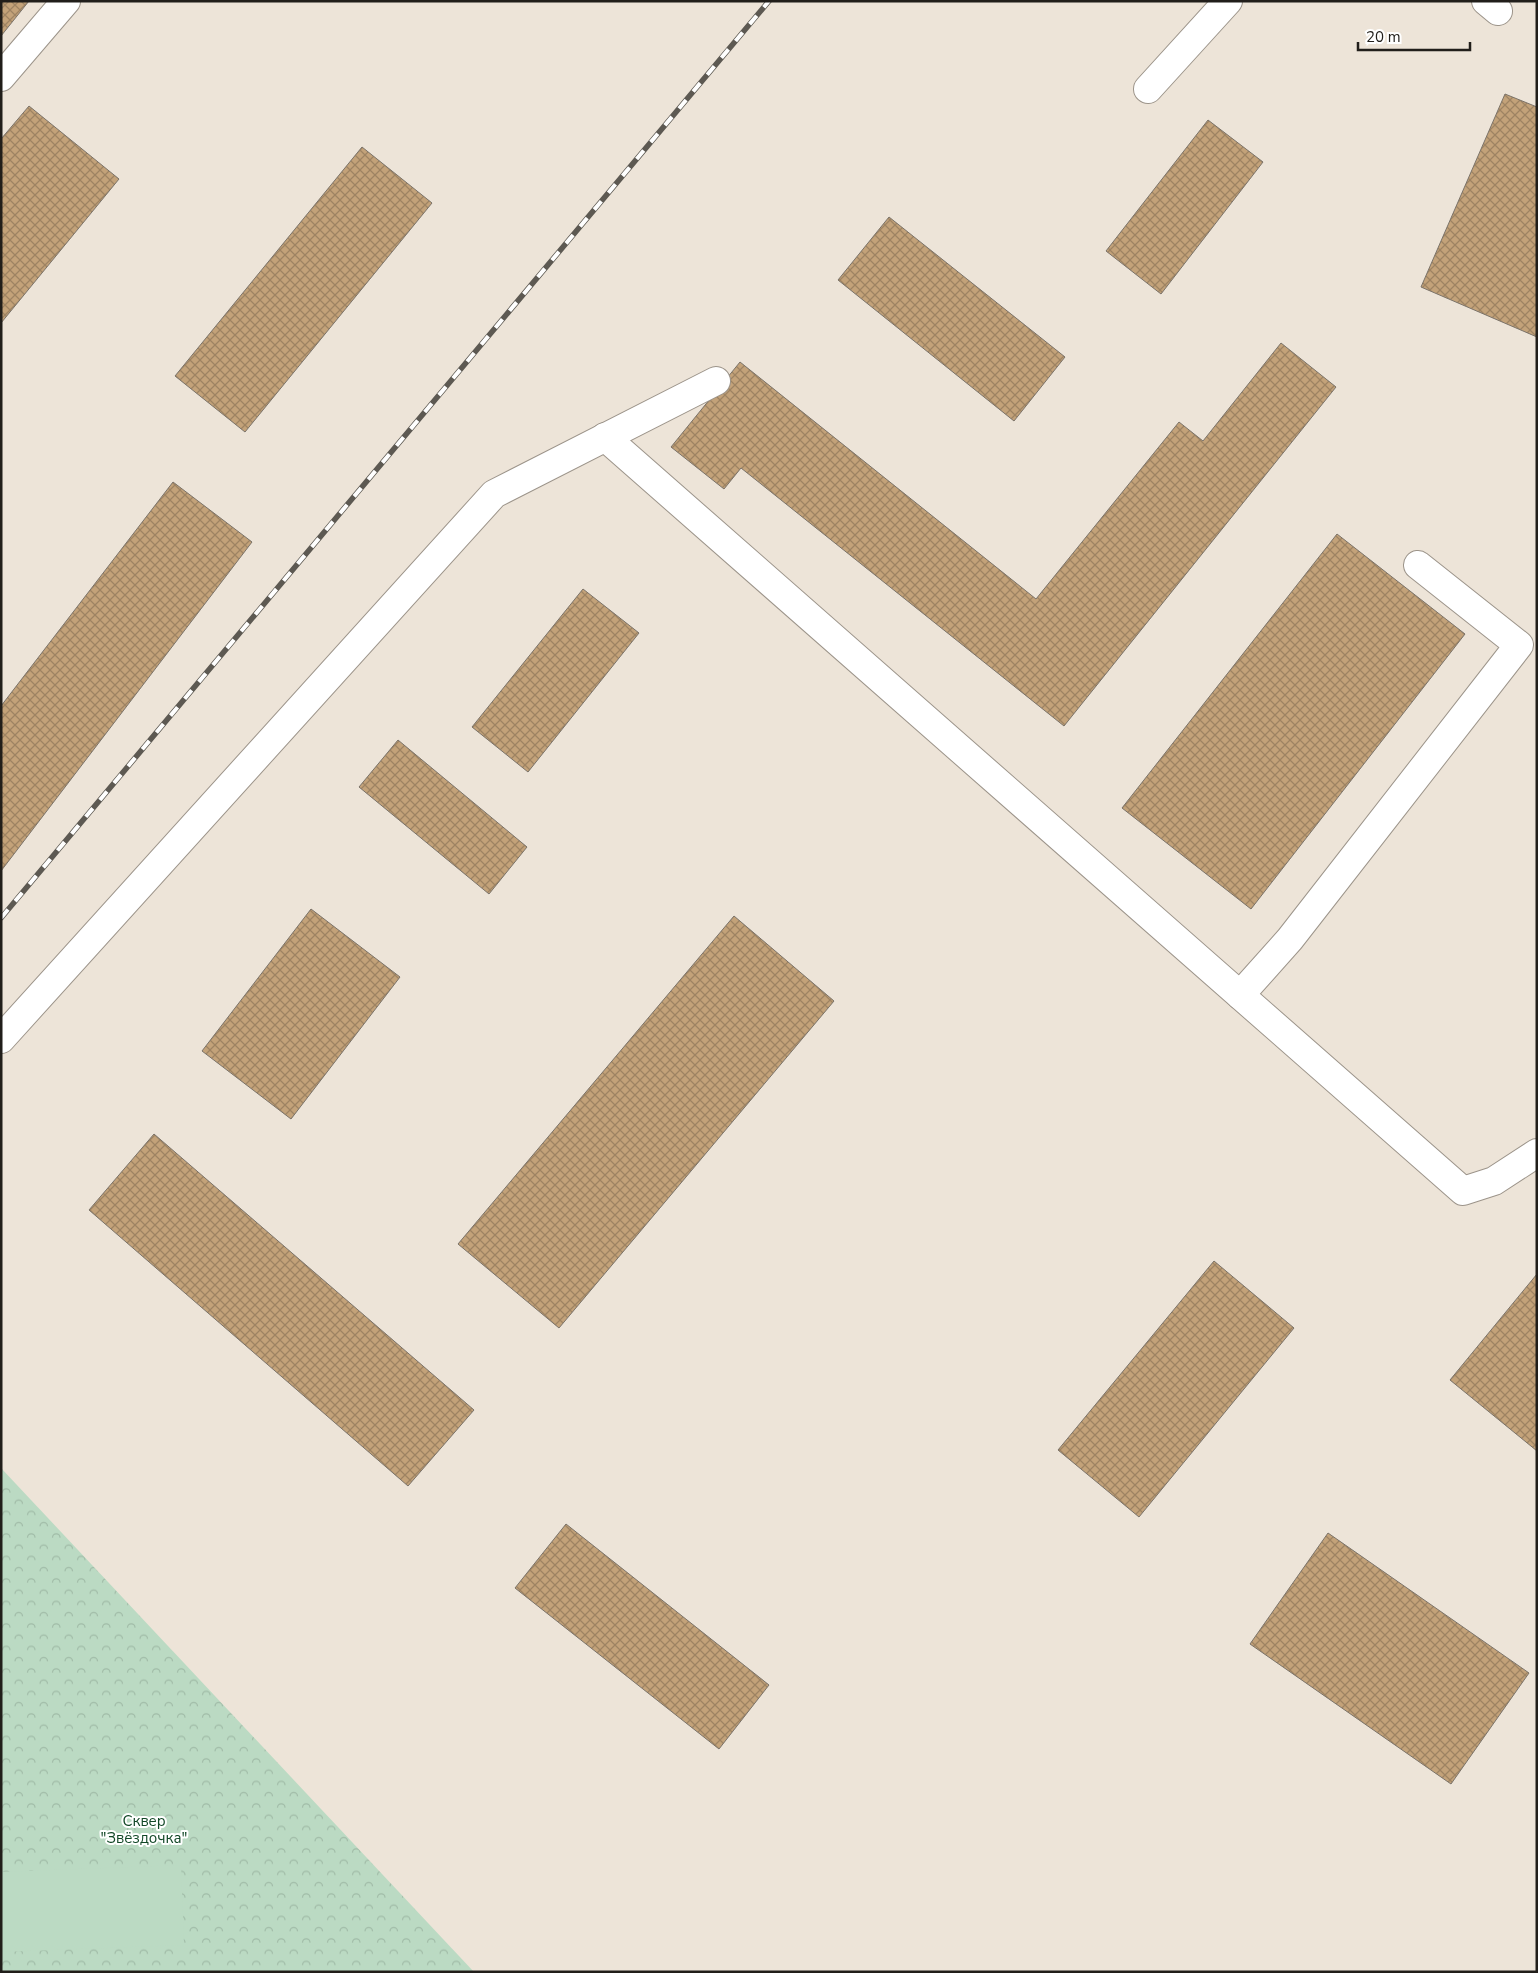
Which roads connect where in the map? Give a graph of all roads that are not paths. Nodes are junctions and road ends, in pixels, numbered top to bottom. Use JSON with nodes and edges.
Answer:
{"nodes":[{"id":1,"x":66,"y":1,"type":"edge"},
{"id":2,"x":1228,"y":1,"type":"edge"},
{"id":3,"x":1,"y":77,"type":"edge"},
{"id":4,"x":1148,"y":89,"type":"dead end"},
{"id":5,"x":716,"y":380,"type":"dead end"},
{"id":6,"x":605,"y":437,"type":"junction"},
{"id":7,"x":1418,"y":564,"type":"dead end"},
{"id":8,"x":1240,"y":995,"type":"junction"},
{"id":9,"x":1,"y":1039,"type":"edge"},
{"id":10,"x":1537,"y":1153,"type":"edge"}],
"edges":[{"from":1,"to":3,"type":"street"},
{"from":2,"to":4,"type":"street"},
{"from":5,"to":6,"type":"street"},
{"from":6,"to":8,"type":"street"},
{"from":6,"to":9,"type":"street"},
{"from":7,"to":8,"type":"street"},
{"from":8,"to":10,"type":"street"}]}
